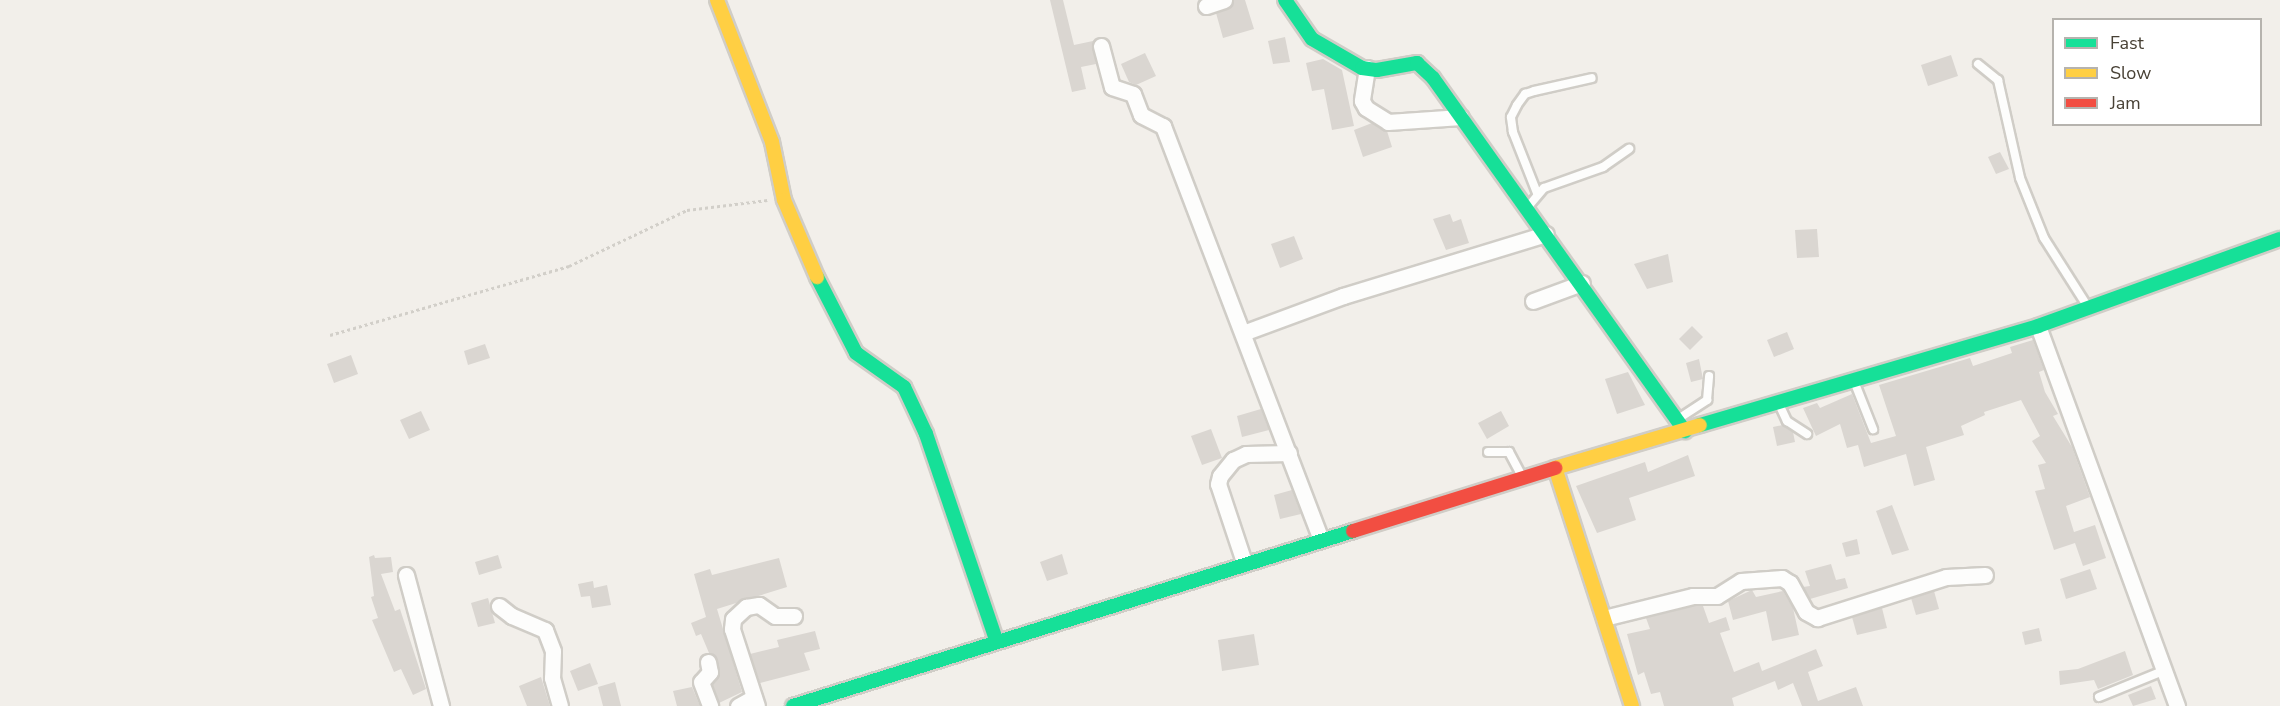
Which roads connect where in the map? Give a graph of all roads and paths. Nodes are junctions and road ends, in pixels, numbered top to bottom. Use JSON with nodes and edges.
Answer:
{"nodes":[{"id":1,"x":717,"y":0,"type":"edge"},
{"id":2,"x":1224,"y":0,"type":"edge"},
{"id":3,"x":1285,"y":0,"type":"edge"},
{"id":4,"x":1206,"y":6,"type":"dead end"},
{"id":5,"x":1101,"y":46,"type":"dead end"},
{"id":6,"x":1978,"y":64,"type":"dead end"},
{"id":7,"x":1367,"y":68,"type":"junction"},
{"id":8,"x":1592,"y":78,"type":"dead end"},
{"id":9,"x":1461,"y":117,"type":"junction"},
{"id":10,"x":1629,"y":149,"type":"dead end"},
{"id":11,"x":1537,"y":193,"type":"junction"},
{"id":12,"x":784,"y":200,"type":"junction"},
{"id":13,"x":1527,"y":208,"type":"junction"},
{"id":14,"x":1546,"y":234,"type":"junction"},
{"id":15,"x":2280,"y":239,"type":"edge"},
{"id":16,"x":1582,"y":283,"type":"junction"},
{"id":17,"x":1533,"y":301,"type":"dead end"},
{"id":18,"x":2089,"y":308,"type":"junction"},
{"id":19,"x":2038,"y":326,"type":"junction"},
{"id":20,"x":1243,"y":333,"type":"junction"},
{"id":21,"x":330,"y":335,"type":"dead end"},
{"id":22,"x":1709,"y":376,"type":"dead end"},
{"id":23,"x":1854,"y":381,"type":"junction"},
{"id":24,"x":1779,"y":403,"type":"junction"},
{"id":25,"x":1681,"y":425,"type":"junction"},
{"id":26,"x":1873,"y":429,"type":"dead end"},
{"id":27,"x":1807,"y":434,"type":"dead end"},
{"id":28,"x":1488,"y":452,"type":"dead end"},
{"id":29,"x":1289,"y":453,"type":"junction"},
{"id":30,"x":1555,"y":468,"type":"junction"},
{"id":31,"x":1523,"y":478,"type":"junction"},
{"id":32,"x":1321,"y":539,"type":"junction"},
{"id":33,"x":1244,"y":562,"type":"junction"},
{"id":34,"x":406,"y":575,"type":"dead end"},
{"id":35,"x":1985,"y":575,"type":"dead end"},
{"id":36,"x":499,"y":606,"type":"dead end"},
{"id":37,"x":794,"y":616,"type":"dead end"},
{"id":38,"x":1604,"y":618,"type":"junction"},
{"id":39,"x":996,"y":640,"type":"junction"},
{"id":40,"x":708,"y":662,"type":"dead end"},
{"id":41,"x":2165,"y":670,"type":"junction"},
{"id":42,"x":2099,"y":697,"type":"dead end"},
{"id":43,"x":755,"y":702,"type":"edge"},
{"id":44,"x":2174,"y":705,"type":"edge"},
{"id":45,"x":441,"y":706,"type":"edge"},
{"id":46,"x":560,"y":706,"type":"edge"},
{"id":47,"x":710,"y":706,"type":"edge"},
{"id":48,"x":738,"y":706,"type":"edge"},
{"id":49,"x":793,"y":706,"type":"edge"},
{"id":50,"x":1632,"y":706,"type":"edge"}],
"edges":[{"from":1,"to":12,"type":"street"},
{"from":2,"to":4,"type":"street"},
{"from":3,"to":7,"type":"street"},
{"from":5,"to":20,"type":"street"},
{"from":6,"to":18,"type":"lane"},
{"from":7,"to":9,"type":"street"},
{"from":7,"to":9,"type":"street"},
{"from":8,"to":11,"type":"lane"},
{"from":9,"to":13,"type":"street"},
{"from":10,"to":11,"type":"lane"},
{"from":11,"to":13,"type":"lane"},
{"from":12,"to":21,"type":"path"},
{"from":12,"to":39,"type":"street"},
{"from":13,"to":14,"type":"street"},
{"from":14,"to":16,"type":"street"},
{"from":14,"to":20,"type":"street"},
{"from":15,"to":18,"type":"street"},
{"from":16,"to":17,"type":"street"},
{"from":16,"to":25,"type":"street"},
{"from":18,"to":19,"type":"street"},
{"from":19,"to":23,"type":"street"},
{"from":19,"to":41,"type":"street"},
{"from":20,"to":29,"type":"street"},
{"from":22,"to":25,"type":"lane"},
{"from":23,"to":24,"type":"street"},
{"from":23,"to":26,"type":"lane"},
{"from":24,"to":25,"type":"street"},
{"from":24,"to":27,"type":"lane"},
{"from":25,"to":30,"type":"street"},
{"from":28,"to":31,"type":"lane"},
{"from":29,"to":32,"type":"street"},
{"from":29,"to":33,"type":"street"},
{"from":30,"to":31,"type":"street"},
{"from":30,"to":38,"type":"street"},
{"from":31,"to":32,"type":"street"},
{"from":32,"to":33,"type":"street"},
{"from":33,"to":39,"type":"street"},
{"from":34,"to":45,"type":"street"},
{"from":35,"to":38,"type":"street"},
{"from":36,"to":46,"type":"street"},
{"from":37,"to":43,"type":"street"},
{"from":38,"to":50,"type":"street"},
{"from":39,"to":49,"type":"street"},
{"from":40,"to":47,"type":"street"},
{"from":41,"to":42,"type":"lane"},
{"from":41,"to":44,"type":"street"},
{"from":43,"to":48,"type":"street"}]}
